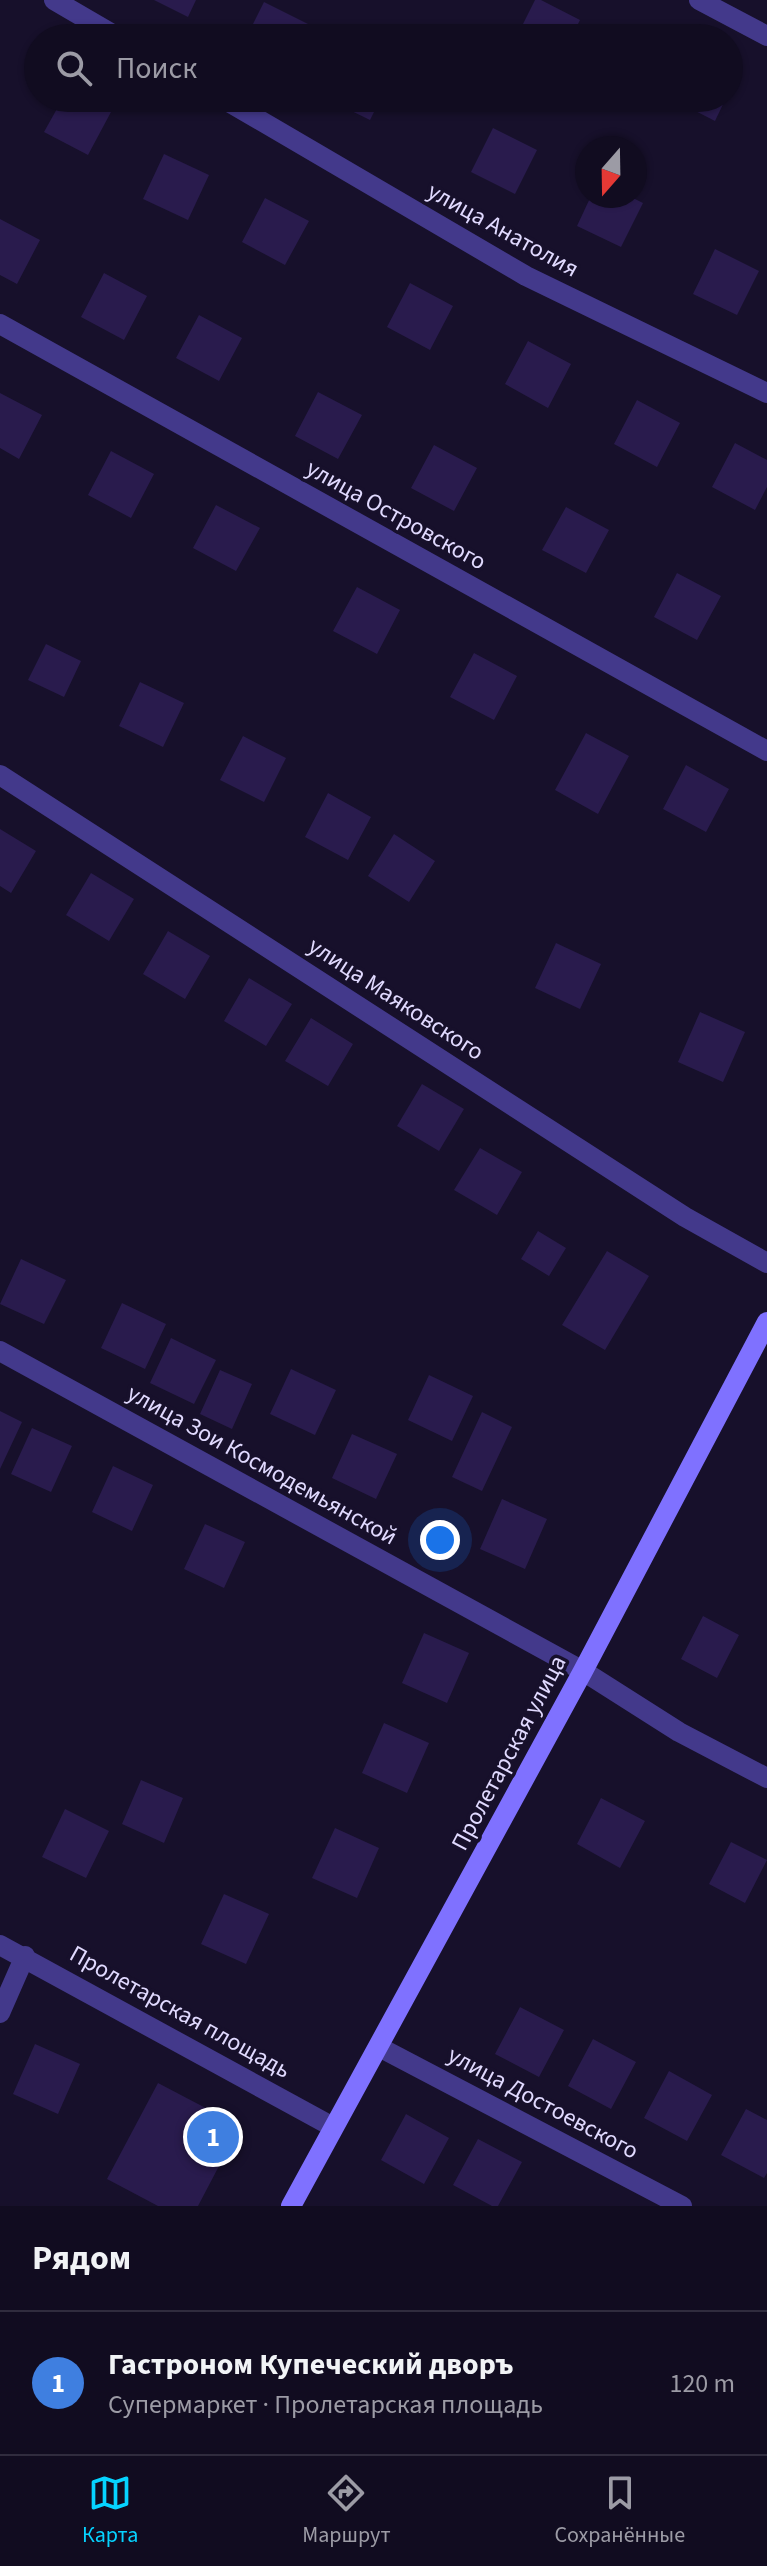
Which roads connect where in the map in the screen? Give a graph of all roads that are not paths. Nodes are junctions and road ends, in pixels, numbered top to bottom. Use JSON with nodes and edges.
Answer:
{"nodes":[{"id":1,"x":54,"y":0,"type":"edge"},
{"id":2,"x":699,"y":0,"type":"edge"},
{"id":3,"x":95,"y":24,"type":"edge"},
{"id":4,"x":767,"y":36,"type":"edge"},
{"id":5,"x":246,"y":112,"type":"edge"},
{"id":6,"x":0,"y":324,"type":"edge"},
{"id":7,"x":767,"y":393,"type":"edge"},
{"id":8,"x":767,"y":751,"type":"edge"},
{"id":9,"x":0,"y":775,"type":"edge"},
{"id":10,"x":767,"y":1263,"type":"edge"},
{"id":11,"x":767,"y":1322,"type":"edge"},
{"id":12,"x":0,"y":1351,"type":"edge"},
{"id":13,"x":583,"y":1671,"type":"junction"},
{"id":14,"x":767,"y":1778,"type":"edge"},
{"id":15,"x":0,"y":1945,"type":"edge"},
{"id":16,"x":25,"y":1956,"type":"junction"},
{"id":17,"x":0,"y":2013,"type":"edge"},
{"id":18,"x":379,"y":2047,"type":"junction"},
{"id":19,"x":333,"y":2127,"type":"junction"},
{"id":20,"x":291,"y":2206,"type":"edge"},
{"id":21,"x":682,"y":2206,"type":"edge"}],
"edges":[{"from":1,"to":3,"type":"street"},
{"from":2,"to":4,"type":"street"},
{"from":5,"to":7,"type":"street","name":"улица Анатолия"},
{"from":6,"to":8,"type":"street","name":"улица Островского"},
{"from":9,"to":10,"type":"street","name":"улица Маяковского"},
{"from":11,"to":13,"type":"street","name":"Пролетарская улица"},
{"from":12,"to":13,"type":"street","name":"улица Зои Космодемьянской"},
{"from":13,"to":14,"type":"street","name":"улица Зои Космодемьянской"},
{"from":13,"to":18,"type":"street","name":"Пролетарская улица"},
{"from":15,"to":16,"type":"street","name":"Пролетарская площадь"},
{"from":16,"to":17,"type":"street"},
{"from":16,"to":19,"type":"street","name":"Пролетарская площадь"},
{"from":18,"to":19,"type":"street","name":"Пролетарская улица"},
{"from":18,"to":21,"type":"street","name":"улица Достоевского"},
{"from":19,"to":20,"type":"street","name":"Пролетарская улица"}]}
